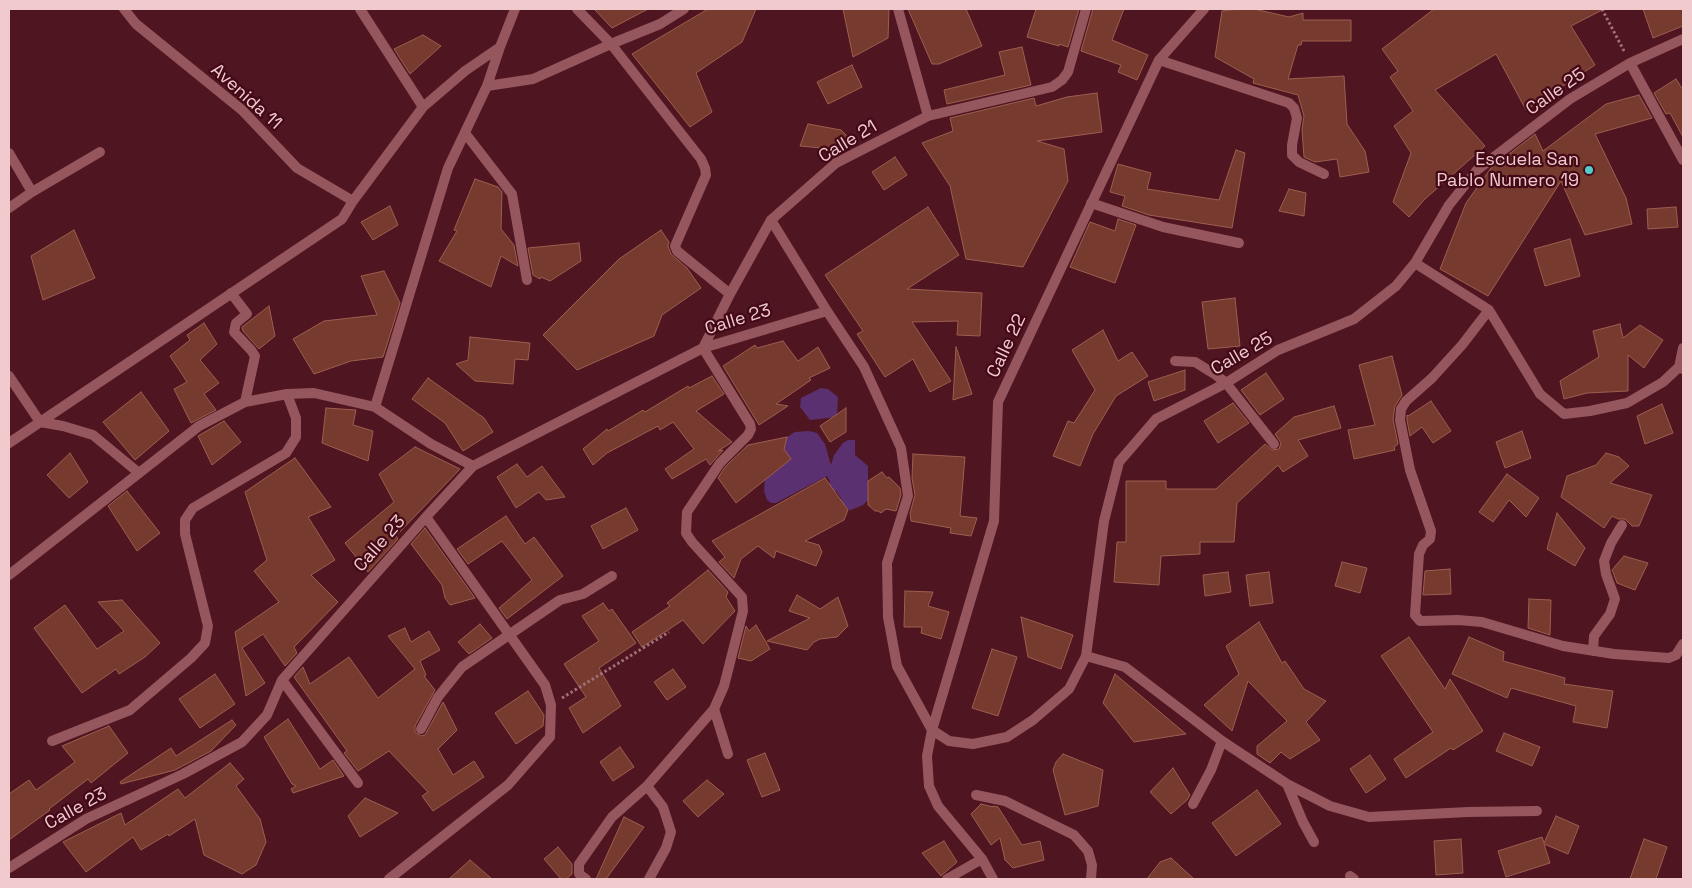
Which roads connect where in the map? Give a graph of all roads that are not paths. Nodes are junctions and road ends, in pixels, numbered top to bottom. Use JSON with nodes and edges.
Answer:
{"nodes":[{"id":1,"x":124,"y":9,"type":"edge"},
{"id":2,"x":360,"y":9,"type":"edge"},
{"id":3,"x":515,"y":9,"type":"edge"},
{"id":4,"x":577,"y":9,"type":"edge"},
{"id":5,"x":684,"y":9,"type":"edge"},
{"id":6,"x":898,"y":9,"type":"edge"},
{"id":7,"x":1086,"y":9,"type":"edge"},
{"id":8,"x":1204,"y":9,"type":"edge"},
{"id":9,"x":1683,"y":40,"type":"edge"},
{"id":10,"x":611,"y":44,"type":"junction"},
{"id":11,"x":500,"y":47,"type":"junction"},
{"id":12,"x":1159,"y":60,"type":"junction"},
{"id":13,"x":1630,"y":63,"type":"junction"},
{"id":14,"x":487,"y":86,"type":"junction"},
{"id":15,"x":423,"y":107,"type":"junction"},
{"id":16,"x":928,"y":116,"type":"junction"},
{"id":17,"x":465,"y":133,"type":"junction"},
{"id":18,"x":100,"y":152,"type":"dead end"},
{"id":19,"x":9,"y":153,"type":"edge"},
{"id":20,"x":1683,"y":160,"type":"edge"},
{"id":21,"x":1324,"y":174,"type":"dead end"},
{"id":22,"x":32,"y":192,"type":"junction"},
{"id":23,"x":353,"y":201,"type":"junction"},
{"id":24,"x":1090,"y":204,"type":"junction"},
{"id":25,"x":9,"y":208,"type":"edge"},
{"id":26,"x":771,"y":220,"type":"junction"},
{"id":27,"x":1239,"y":242,"type":"dead end"},
{"id":28,"x":1415,"y":263,"type":"junction"},
{"id":29,"x":528,"y":280,"type":"dead end"},
{"id":30,"x":232,"y":293,"type":"junction"},
{"id":31,"x":730,"y":294,"type":"junction"},
{"id":32,"x":1489,"y":310,"type":"junction"},
{"id":33,"x":826,"y":311,"type":"junction"},
{"id":34,"x":703,"y":348,"type":"junction"},
{"id":35,"x":1683,"y":348,"type":"edge"},
{"id":36,"x":1175,"y":361,"type":"dead end"},
{"id":37,"x":1681,"y":368,"type":"edge"},
{"id":38,"x":9,"y":376,"type":"edge"},
{"id":39,"x":1226,"y":383,"type":"junction"},
{"id":40,"x":287,"y":394,"type":"junction"},
{"id":41,"x":245,"y":402,"type":"junction"},
{"id":42,"x":375,"y":407,"type":"junction"},
{"id":43,"x":40,"y":422,"type":"junction"},
{"id":44,"x":9,"y":443,"type":"edge"},
{"id":45,"x":1274,"y":444,"type":"dead end"},
{"id":46,"x":474,"y":466,"type":"junction"},
{"id":47,"x":139,"y":473,"type":"junction"},
{"id":48,"x":426,"y":517,"type":"junction"},
{"id":49,"x":1622,"y":526,"type":"dead end"},
{"id":50,"x":9,"y":575,"type":"edge"},
{"id":51,"x":612,"y":576,"type":"dead end"},
{"id":52,"x":510,"y":634,"type":"junction"},
{"id":53,"x":1683,"y":644,"type":"edge"},
{"id":54,"x":1593,"y":651,"type":"junction"},
{"id":55,"x":1086,"y":656,"type":"junction"},
{"id":56,"x":282,"y":680,"type":"junction"},
{"id":57,"x":714,"y":709,"type":"junction"},
{"id":58,"x":421,"y":729,"type":"dead end"},
{"id":59,"x":932,"y":730,"type":"junction"},
{"id":60,"x":52,"y":741,"type":"dead end"},
{"id":61,"x":1222,"y":741,"type":"junction"},
{"id":62,"x":728,"y":754,"type":"dead end"},
{"id":63,"x":358,"y":783,"type":"dead end"},
{"id":64,"x":1287,"y":784,"type":"junction"},
{"id":65,"x":648,"y":786,"type":"junction"},
{"id":66,"x":976,"y":795,"type":"dead end"},
{"id":67,"x":1193,"y":804,"type":"dead end"},
{"id":68,"x":1537,"y":811,"type":"dead end"},
{"id":69,"x":1314,"y":842,"type":"dead end"},
{"id":70,"x":982,"y":860,"type":"junction"},
{"id":71,"x":9,"y":868,"type":"edge"},
{"id":72,"x":389,"y":879,"type":"edge"},
{"id":73,"x":586,"y":879,"type":"edge"},
{"id":74,"x":649,"y":879,"type":"edge"},
{"id":75,"x":947,"y":879,"type":"edge"},
{"id":76,"x":993,"y":879,"type":"edge"},
{"id":77,"x":1091,"y":879,"type":"edge"}],
"edges":[{"from":1,"to":23,"type":"street","name":"Avenida 11"},
{"from":2,"to":15,"type":"street"},
{"from":3,"to":11,"type":"street"},
{"from":4,"to":10,"type":"street"},
{"from":5,"to":10,"type":"street"},
{"from":6,"to":16,"type":"street"},
{"from":7,"to":16,"type":"street","name":"Calle 21"},
{"from":8,"to":12,"type":"street","name":"Calle 22"},
{"from":9,"to":13,"type":"street","name":"Calle 25"},
{"from":10,"to":14,"type":"street"},
{"from":10,"to":31,"type":"street"},
{"from":11,"to":14,"type":"street"},
{"from":11,"to":15,"type":"street"},
{"from":12,"to":21,"type":"street"},
{"from":12,"to":24,"type":"street","name":"Calle 22"},
{"from":13,"to":20,"type":"street"},
{"from":13,"to":28,"type":"street","name":"Calle 25"},
{"from":14,"to":17,"type":"street"},
{"from":15,"to":23,"type":"street"},
{"from":16,"to":26,"type":"street","name":"Calle 21"},
{"from":17,"to":29,"type":"street"},
{"from":17,"to":42,"type":"street"},
{"from":18,"to":22,"type":"street"},
{"from":19,"to":22,"type":"street"},
{"from":22,"to":25,"type":"street"},
{"from":23,"to":30,"type":"street"},
{"from":24,"to":27,"type":"street"},
{"from":24,"to":59,"type":"street","name":"Calle 22"},
{"from":26,"to":31,"type":"street","name":"Calle 21"},
{"from":26,"to":33,"type":"street"},
{"from":28,"to":32,"type":"street"},
{"from":28,"to":39,"type":"street","name":"Calle 25"},
{"from":30,"to":41,"type":"street"},
{"from":30,"to":43,"type":"street"},
{"from":31,"to":34,"type":"street","name":"Calle 21"},
{"from":32,"to":37,"type":"street"},
{"from":32,"to":54,"type":"street"},
{"from":33,"to":34,"type":"street","name":"Calle 23"},
{"from":33,"to":59,"type":"street"},
{"from":34,"to":46,"type":"street","name":"Calle 23"},
{"from":34,"to":57,"type":"street"},
{"from":35,"to":37,"type":"street"},
{"from":36,"to":39,"type":"street"},
{"from":38,"to":43,"type":"street"},
{"from":39,"to":45,"type":"street"},
{"from":39,"to":55,"type":"street","name":"Calle 25"},
{"from":40,"to":41,"type":"street"},
{"from":40,"to":42,"type":"street"},
{"from":40,"to":60,"type":"street"},
{"from":41,"to":47,"type":"street"},
{"from":42,"to":46,"type":"street"},
{"from":43,"to":44,"type":"street"},
{"from":43,"to":47,"type":"street"},
{"from":46,"to":48,"type":"street","name":"Calle 23"},
{"from":47,"to":50,"type":"street"},
{"from":48,"to":52,"type":"street"},
{"from":48,"to":56,"type":"street","name":"Calle 23"},
{"from":49,"to":54,"type":"street"},
{"from":51,"to":52,"type":"street"},
{"from":52,"to":58,"type":"street"},
{"from":52,"to":72,"type":"street"},
{"from":53,"to":54,"type":"street"},
{"from":55,"to":59,"type":"street","name":"Calle 25"},
{"from":55,"to":61,"type":"street"},
{"from":56,"to":63,"type":"street"},
{"from":56,"to":71,"type":"street","name":"Calle 23"},
{"from":57,"to":62,"type":"street"},
{"from":57,"to":65,"type":"street"},
{"from":59,"to":70,"type":"street","name":"Calle 22"},
{"from":61,"to":64,"type":"street"},
{"from":61,"to":67,"type":"street"},
{"from":64,"to":68,"type":"street"},
{"from":64,"to":69,"type":"street"},
{"from":65,"to":73,"type":"street"},
{"from":65,"to":74,"type":"street"},
{"from":66,"to":77,"type":"street"},
{"from":70,"to":75,"type":"street"},
{"from":70,"to":76,"type":"street","name":"Calle 22"}]}
